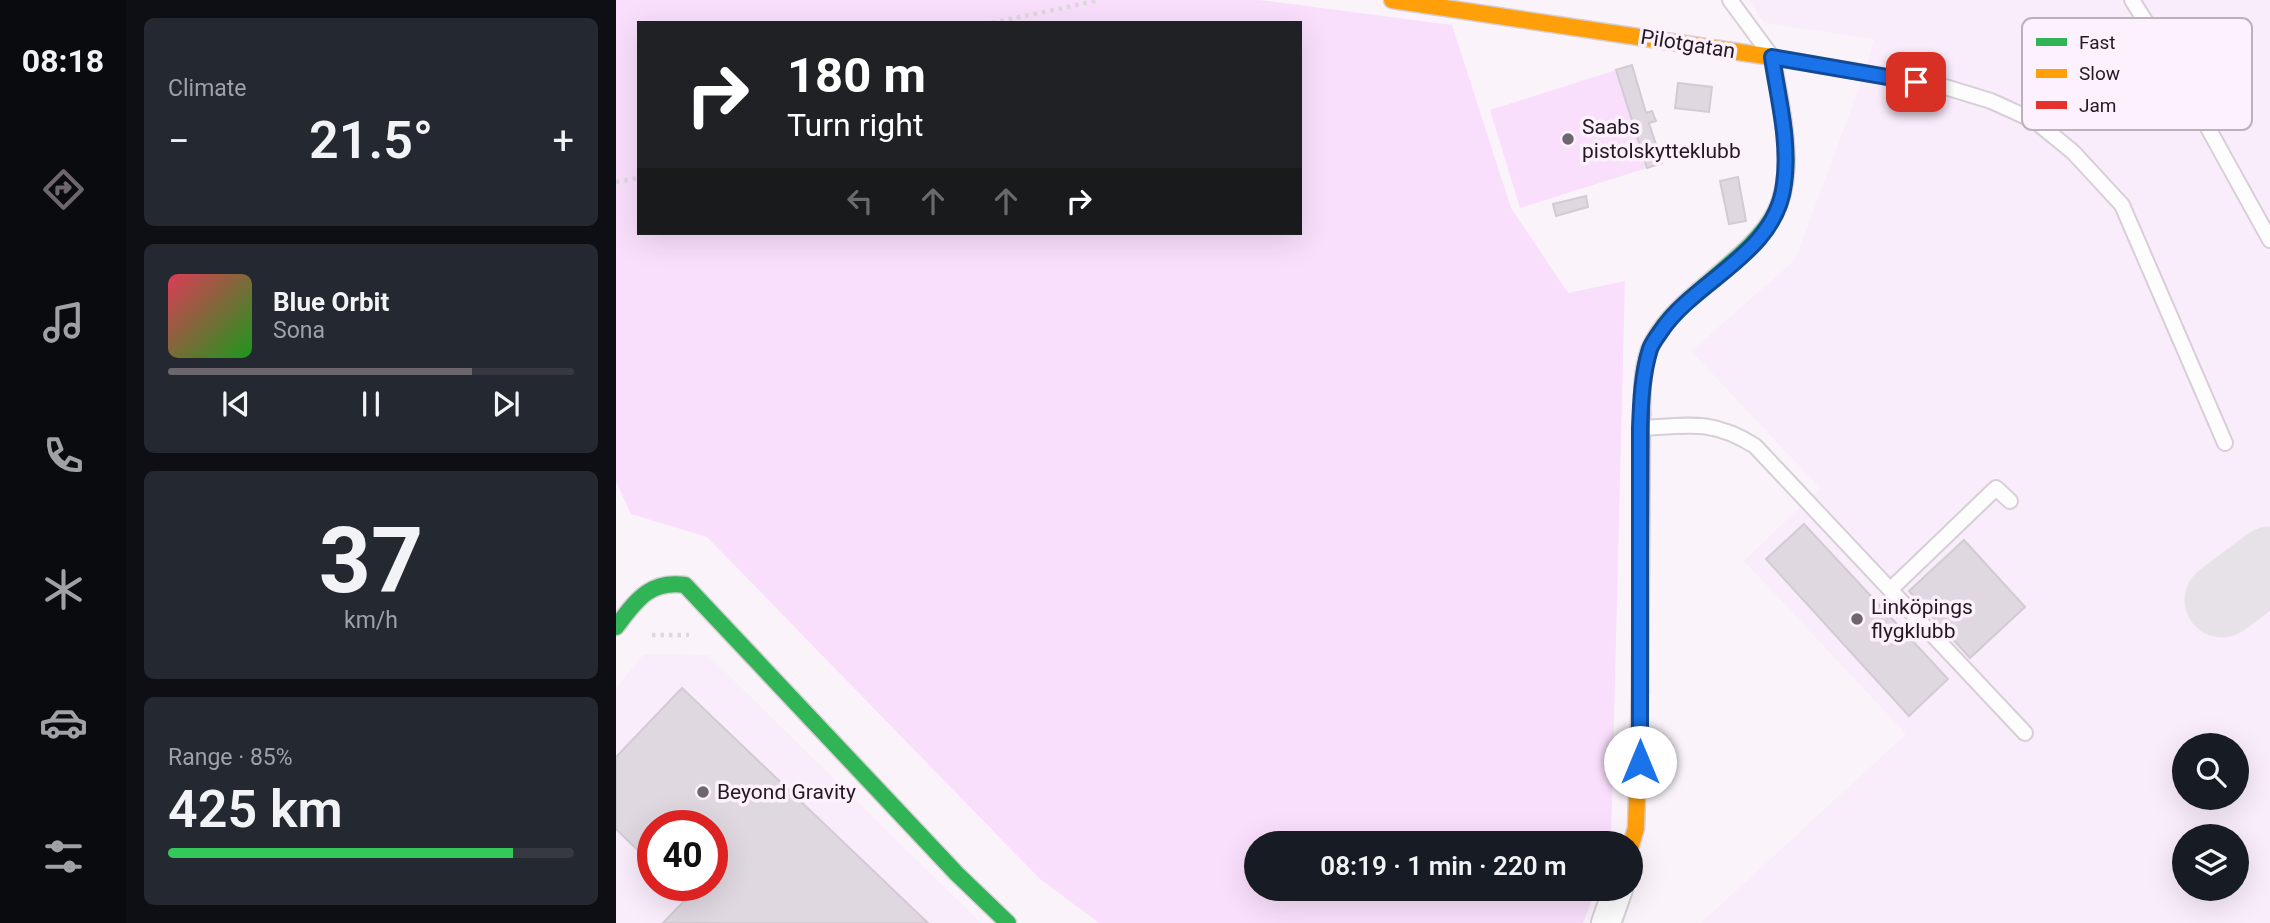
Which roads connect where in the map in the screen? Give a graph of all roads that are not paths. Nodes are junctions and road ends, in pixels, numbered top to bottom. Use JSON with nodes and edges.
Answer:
{"nodes":[{"id":1,"x":1392,"y":0,"type":"edge"},
{"id":2,"x":1730,"y":0,"type":"edge"},
{"id":3,"x":2132,"y":0,"type":"edge"},
{"id":4,"x":2143,"y":18,"type":"edge"},
{"id":5,"x":1772,"y":57,"type":"junction"},
{"id":6,"x":2022,"y":115,"type":"edge"},
{"id":7,"x":2046,"y":130,"type":"edge"},
{"id":8,"x":2209,"y":130,"type":"edge"},
{"id":9,"x":2270,"y":240,"type":"edge"},
{"id":10,"x":1640,"y":428,"type":"junction"},
{"id":11,"x":2225,"y":443,"type":"dead end"},
{"id":12,"x":2010,"y":501,"type":"dead end"},
{"id":13,"x":1891,"y":589,"type":"junction"},
{"id":14,"x":616,"y":626,"type":"edge"},
{"id":15,"x":2025,"y":733,"type":"dead end"},
{"id":16,"x":1635,"y":831,"type":"edge"},
{"id":17,"x":1614,"y":901,"type":"edge"},
{"id":18,"x":1008,"y":923,"type":"edge"},
{"id":19,"x":1606,"y":923,"type":"edge"}],
"edges":[{"from":1,"to":5,"type":"street","name":"Pilotgatan"},
{"from":2,"to":5,"type":"lane"},
{"from":3,"to":4,"type":"lane"},
{"from":5,"to":6,"type":"lane"},
{"from":5,"to":10,"type":"street"},
{"from":7,"to":11,"type":"lane"},
{"from":8,"to":9,"type":"lane"},
{"from":10,"to":13,"type":"lane"},
{"from":10,"to":16,"type":"street"},
{"from":12,"to":13,"type":"lane"},
{"from":13,"to":15,"type":"lane"},
{"from":14,"to":18,"type":"street"},
{"from":17,"to":19,"type":"street"}]}
